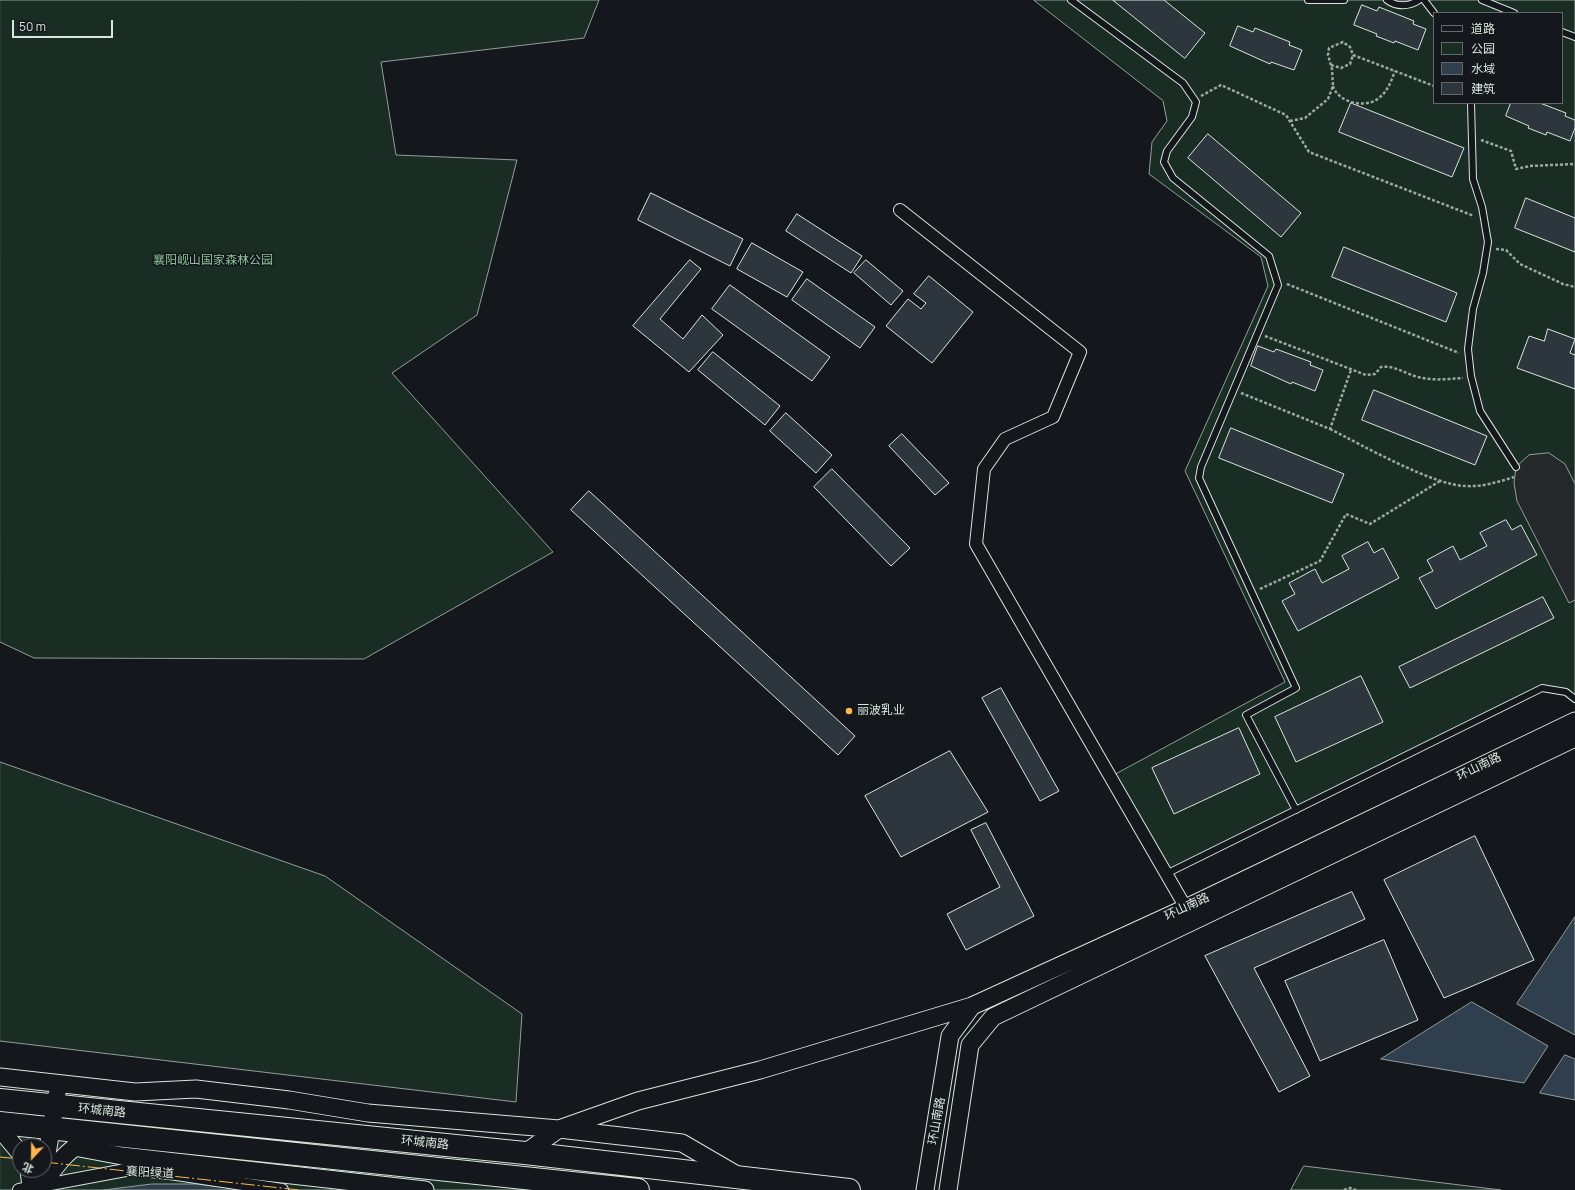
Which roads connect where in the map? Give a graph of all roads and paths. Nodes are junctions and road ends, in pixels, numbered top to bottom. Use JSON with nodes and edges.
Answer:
{"nodes":[{"id":1,"x":1071,"y":0,"type":"edge"},
{"id":2,"x":1308,"y":0,"type":"edge"},
{"id":3,"x":1344,"y":0,"type":"edge"},
{"id":4,"x":1387,"y":0,"type":"edge"},
{"id":5,"x":1419,"y":0,"type":"edge"},
{"id":6,"x":1424,"y":0,"type":"edge"},
{"id":7,"x":1482,"y":0,"type":"edge"},
{"id":8,"x":1433,"y":12,"type":"edge"},
{"id":9,"x":1512,"y":12,"type":"edge"},
{"id":10,"x":1563,"y":32,"type":"edge"},
{"id":11,"x":1575,"y":38,"type":"edge"},
{"id":12,"x":1353,"y":55,"type":"junction"},
{"id":13,"x":1331,"y":65,"type":"junction"},
{"id":14,"x":1395,"y":71,"type":"junction"},
{"id":15,"x":1333,"y":86,"type":"junction"},
{"id":16,"x":1433,"y":86,"type":"edge"},
{"id":17,"x":1194,"y":98,"type":"junction"},
{"id":18,"x":1471,"y":104,"type":"edge"},
{"id":19,"x":1290,"y":121,"type":"junction"},
{"id":20,"x":1472,"y":138,"type":"junction"},
{"id":21,"x":1575,"y":164,"type":"edge"},
{"id":22,"x":900,"y":210,"type":"dead end"},
{"id":23,"x":1484,"y":220,"type":"junction"},
{"id":24,"x":1488,"y":248,"type":"junction"},
{"id":25,"x":1277,"y":280,"type":"junction"},
{"id":26,"x":1575,"y":287,"type":"edge"},
{"id":27,"x":1258,"y":334,"type":"junction"},
{"id":28,"x":1469,"y":357,"type":"junction"},
{"id":29,"x":1351,"y":370,"type":"junction"},
{"id":30,"x":1471,"y":378,"type":"junction"},
{"id":31,"x":1234,"y":390,"type":"junction"},
{"id":32,"x":1330,"y":429,"type":"junction"},
{"id":33,"x":1516,"y":467,"type":"dead end"},
{"id":34,"x":1515,"y":476,"type":"dead end"},
{"id":35,"x":1440,"y":481,"type":"junction"},
{"id":36,"x":1252,"y":593,"type":"junction"},
{"id":37,"x":1575,"y":699,"type":"edge"},
{"id":38,"x":1575,"y":721,"type":"edge"},
{"id":39,"x":1575,"y":738,"type":"edge"},
{"id":40,"x":1296,"y":810,"type":"junction"},
{"id":41,"x":1166,"y":874,"type":"junction"},
{"id":42,"x":1186,"y":908,"type":"junction"},
{"id":43,"x":972,"y":1006,"type":"junction"},
{"id":44,"x":0,"y":1078,"type":"edge"},
{"id":45,"x":51,"y":1083,"type":"junction"},
{"id":46,"x":0,"y":1100,"type":"edge"},
{"id":47,"x":49,"y":1106,"type":"junction"},
{"id":48,"x":0,"y":1123,"type":"edge"},
{"id":49,"x":559,"y":1129,"type":"junction"},
{"id":50,"x":43,"y":1134,"type":"edge"},
{"id":51,"x":100,"y":1134,"type":"junction"},
{"id":52,"x":74,"y":1146,"type":"junction"},
{"id":53,"x":525,"y":1153,"type":"junction"},
{"id":54,"x":31,"y":1178,"type":"edge"},
{"id":55,"x":34,"y":1178,"type":"edge"},
{"id":56,"x":743,"y":1178,"type":"junction"},
{"id":57,"x":33,"y":1189,"type":"edge"},
{"id":58,"x":282,"y":1190,"type":"edge"},
{"id":59,"x":426,"y":1190,"type":"edge"},
{"id":60,"x":638,"y":1190,"type":"edge"},
{"id":61,"x":849,"y":1190,"type":"edge"},
{"id":62,"x":925,"y":1190,"type":"edge"},
{"id":63,"x":948,"y":1190,"type":"edge"},
{"id":64,"x":1344,"y":1190,"type":"edge"},
{"id":65,"x":1356,"y":1190,"type":"edge"}],
"edges":[{"from":1,"to":17,"type":"lane"},
{"from":2,"to":3,"type":"lane"},
{"from":4,"to":5,"type":"lane"},
{"from":6,"to":8,"type":"lane"},
{"from":7,"to":9,"type":"lane"},
{"from":10,"to":11,"type":"lane"},
{"from":12,"to":13,"type":"path"},
{"from":12,"to":13,"type":"path"},
{"from":12,"to":14,"type":"path"},
{"from":13,"to":15,"type":"path"},
{"from":14,"to":15,"type":"path"},
{"from":14,"to":16,"type":"path"},
{"from":15,"to":19,"type":"path"},
{"from":17,"to":19,"type":"path"},
{"from":17,"to":25,"type":"lane"},
{"from":18,"to":20,"type":"lane"},
{"from":19,"to":23,"type":"path"},
{"from":20,"to":21,"type":"path"},
{"from":20,"to":23,"type":"lane"},
{"from":22,"to":41,"type":"street"},
{"from":23,"to":24,"type":"lane"},
{"from":24,"to":26,"type":"path"},
{"from":24,"to":28,"type":"lane"},
{"from":25,"to":27,"type":"lane"},
{"from":25,"to":28,"type":"path"},
{"from":27,"to":29,"type":"path"},
{"from":27,"to":31,"type":"lane"},
{"from":28,"to":30,"type":"lane"},
{"from":29,"to":30,"type":"path"},
{"from":29,"to":32,"type":"path"},
{"from":30,"to":33,"type":"lane"},
{"from":31,"to":32,"type":"path"},
{"from":31,"to":36,"type":"lane"},
{"from":32,"to":35,"type":"path"},
{"from":34,"to":35,"type":"path"},
{"from":35,"to":36,"type":"path"},
{"from":36,"to":40,"type":"lane"},
{"from":37,"to":40,"type":"lane"},
{"from":38,"to":42,"type":"main road","name":"环山南路"},
{"from":39,"to":63,"type":"main road","name":"环山南路"},
{"from":40,"to":41,"type":"lane"},
{"from":41,"to":42,"type":"street"},
{"from":42,"to":43,"type":"main road","name":"环山南路"},
{"from":43,"to":49,"type":"main road"},
{"from":43,"to":62,"type":"main road","name":"环山南路"},
{"from":44,"to":45,"type":"main road"},
{"from":45,"to":47,"type":"main road"},
{"from":45,"to":49,"type":"main road"},
{"from":46,"to":47,"type":"highway","name":"环城南路"},
{"from":47,"to":50,"type":"main road"},
{"from":47,"to":53,"type":"highway","name":"环城南路"},
{"from":48,"to":50,"type":"highway","name":"环城南路"},
{"from":49,"to":53,"type":"main road"},
{"from":49,"to":56,"type":"main road"},
{"from":50,"to":51,"type":"highway","name":"环城南路"},
{"from":50,"to":57,"type":"main road"},
{"from":51,"to":52,"type":"main road"},
{"from":51,"to":60,"type":"highway","name":"环城南路"},
{"from":52,"to":57,"type":"main road"},
{"from":52,"to":59,"type":"main road"},
{"from":53,"to":56,"type":"highway","name":"环城南路"},
{"from":54,"to":57,"type":"main road"},
{"from":55,"to":57,"type":"main road"},
{"from":56,"to":61,"type":"highway","name":"环城南路"},
{"from":57,"to":58,"type":"street","name":"襄阳绿道"},
{"from":64,"to":65,"type":"path"}]}
